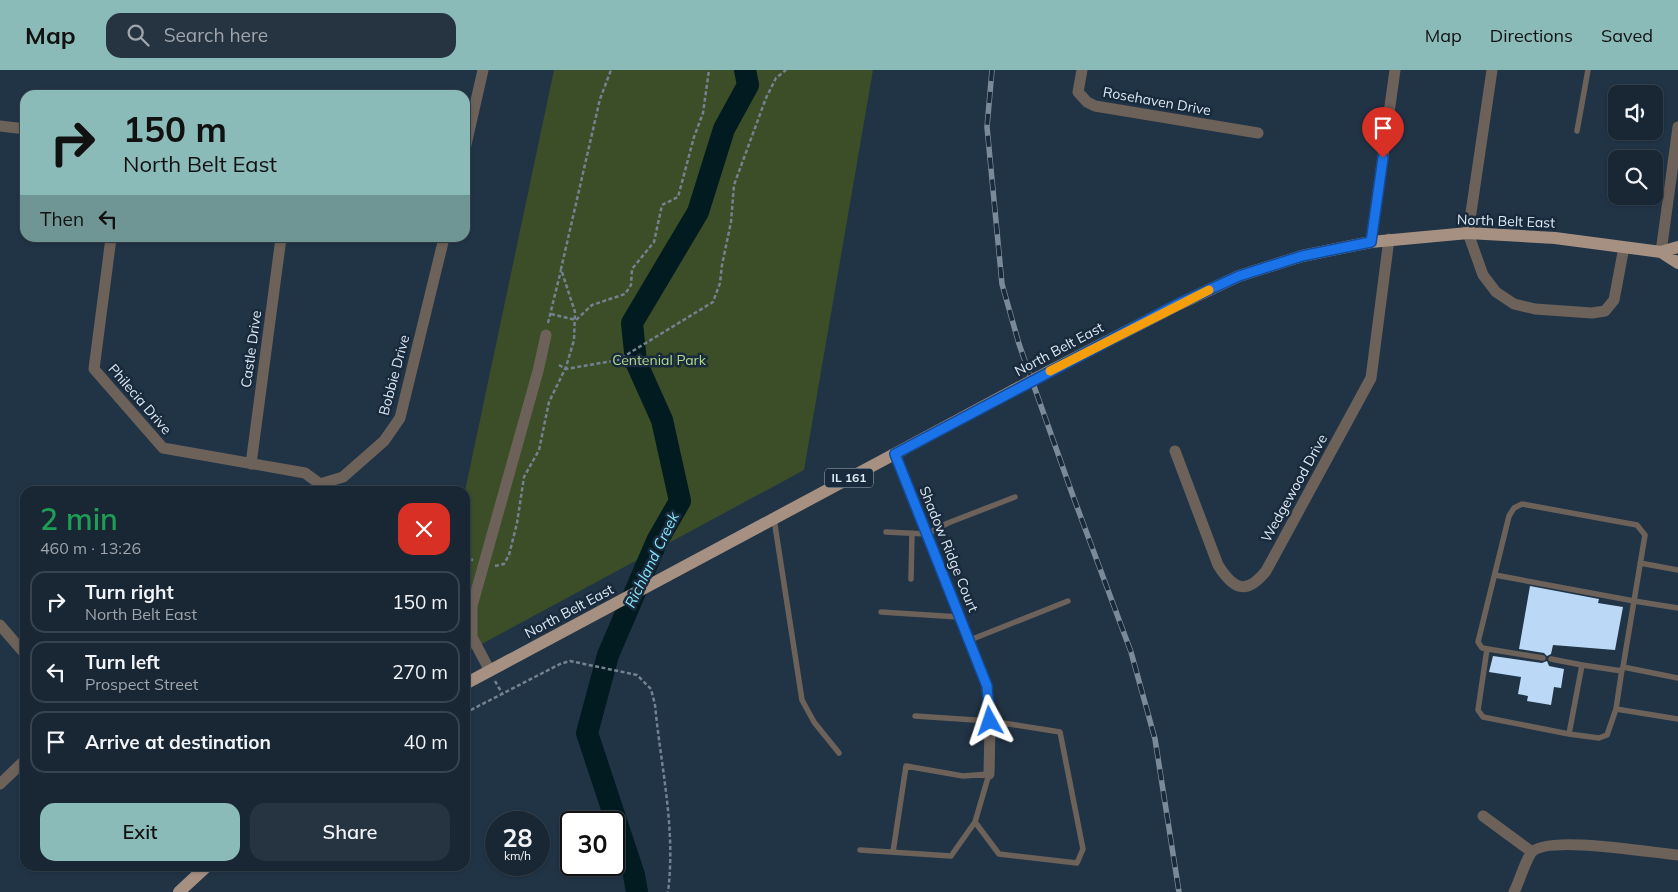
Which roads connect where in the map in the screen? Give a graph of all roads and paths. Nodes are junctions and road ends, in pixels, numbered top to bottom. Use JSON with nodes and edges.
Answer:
{"nodes":[{"id":1,"x":483,"y":70,"type":"edge"},
{"id":2,"x":709,"y":70,"type":"edge"},
{"id":3,"x":786,"y":70,"type":"edge"},
{"id":4,"x":1082,"y":70,"type":"edge"},
{"id":5,"x":1395,"y":70,"type":"edge"},
{"id":6,"x":1492,"y":70,"type":"edge"},
{"id":7,"x":1588,"y":70,"type":"edge"},
{"id":8,"x":0,"y":126,"type":"edge"},
{"id":9,"x":470,"y":127,"type":"edge"},
{"id":10,"x":1678,"y":127,"type":"edge"},
{"id":11,"x":20,"y":128,"type":"edge"},
{"id":12,"x":1577,"y":131,"type":"dead end"},
{"id":13,"x":1258,"y":133,"type":"dead end"},
{"id":14,"x":1468,"y":233,"type":"junction"},
{"id":15,"x":1388,"y":239,"type":"junction"},
{"id":16,"x":110,"y":242,"type":"edge"},
{"id":17,"x":280,"y":242,"type":"edge"},
{"id":18,"x":443,"y":242,"type":"edge"},
{"id":19,"x":1371,"y":242,"type":"junction"},
{"id":20,"x":1678,"y":247,"type":"edge"},
{"id":21,"x":1624,"y":248,"type":"junction"},
{"id":22,"x":1661,"y":252,"type":"junction"},
{"id":23,"x":1678,"y":263,"type":"edge"},
{"id":24,"x":561,"y":269,"type":"dead end"},
{"id":25,"x":551,"y":314,"type":"junction"},
{"id":26,"x":546,"y":335,"type":"joint"},
{"id":27,"x":559,"y":365,"type":"dead end"},
{"id":28,"x":1175,"y":450,"type":"dead end"},
{"id":29,"x":895,"y":454,"type":"junction"},
{"id":30,"x":251,"y":464,"type":"junction"},
{"id":31,"x":316,"y":486,"type":"edge"},
{"id":32,"x":323,"y":486,"type":"edge"},
{"id":33,"x":1015,"y":497,"type":"dead end"},
{"id":34,"x":774,"y":519,"type":"junction"},
{"id":35,"x":886,"y":532,"type":"dead end"},
{"id":36,"x":912,"y":533,"type":"junction"},
{"id":37,"x":927,"y":534,"type":"junction"},
{"id":38,"x":1640,"y":563,"type":"junction"},
{"id":39,"x":1678,"y":570,"type":"edge"},
{"id":40,"x":1495,"y":575,"type":"junction"},
{"id":41,"x":911,"y":579,"type":"dead end"},
{"id":42,"x":1068,"y":601,"type":"dead end"},
{"id":43,"x":1634,"y":601,"type":"junction"},
{"id":44,"x":1678,"y":608,"type":"edge"},
{"id":45,"x":881,"y":612,"type":"dead end"},
{"id":46,"x":961,"y":618,"type":"junction"},
{"id":47,"x":0,"y":625,"type":"edge"},
{"id":48,"x":970,"y":640,"type":"junction"},
{"id":49,"x":20,"y":648,"type":"edge"},
{"id":50,"x":1487,"y":649,"type":"junction"},
{"id":51,"x":1544,"y":658,"type":"dead end"},
{"id":52,"x":1551,"y":659,"type":"dead end"},
{"id":53,"x":1582,"y":665,"type":"junction"},
{"id":54,"x":1622,"y":669,"type":"junction"},
{"id":55,"x":490,"y":671,"type":"junction"},
{"id":56,"x":1678,"y":678,"type":"edge"},
{"id":57,"x":470,"y":681,"type":"edge"},
{"id":58,"x":1616,"y":709,"type":"junction"},
{"id":59,"x":470,"y":710,"type":"edge"},
{"id":60,"x":915,"y":716,"type":"dead end"},
{"id":61,"x":1678,"y":719,"type":"edge"},
{"id":62,"x":990,"y":721,"type":"junction"},
{"id":63,"x":1569,"y":734,"type":"junction"},
{"id":64,"x":839,"y":753,"type":"dead end"},
{"id":65,"x":20,"y":765,"type":"edge"},
{"id":66,"x":990,"y":774,"type":"junction"},
{"id":67,"x":0,"y":784,"type":"edge"},
{"id":68,"x":1483,"y":816,"type":"dead end"},
{"id":69,"x":975,"y":822,"type":"junction"},
{"id":70,"x":860,"y":850,"type":"dead end"},
{"id":71,"x":894,"y":852,"type":"junction"},
{"id":72,"x":1532,"y":852,"type":"junction"},
{"id":73,"x":1678,"y":855,"type":"edge"},
{"id":74,"x":202,"y":871,"type":"edge"},
{"id":75,"x":179,"y":892,"type":"edge"},
{"id":76,"x":668,"y":892,"type":"edge"},
{"id":77,"x":1514,"y":892,"type":"edge"}],
"edges":[{"from":1,"to":9,"type":"street"},
{"from":2,"to":25,"type":"path"},
{"from":3,"to":27,"type":"path"},
{"from":4,"to":13,"type":"street","name":"Rosehaven Drive"},
{"from":5,"to":19,"type":"street"},
{"from":6,"to":14,"type":"street"},
{"from":7,"to":12,"type":"lane"},
{"from":8,"to":11,"type":"street"},
{"from":10,"to":22,"type":"street"},
{"from":14,"to":15,"type":"main road","name":"North Belt East","number":"IL 161"},
{"from":14,"to":21,"type":"main road","name":"North Belt East","number":"IL 161"},
{"from":14,"to":21,"type":"street"},
{"from":15,"to":19,"type":"main road","name":"North Belt East","number":"IL 161"},
{"from":15,"to":28,"type":"street","name":"Wedgewood Drive"},
{"from":16,"to":30,"type":"street","name":"Philecia Drive"},
{"from":17,"to":30,"type":"street","name":"Castle Drive"},
{"from":18,"to":32,"type":"street","name":"Bobbie Drive"},
{"from":19,"to":29,"type":"main road","name":"North Belt East","number":"IL 161","bridge":true},
{"from":20,"to":22,"type":"main road","name":"North Belt East","number":"IL 161"},
{"from":21,"to":22,"type":"main road","name":"North Belt East","number":"IL 161"},
{"from":22,"to":23,"type":"main road","name":"North Belt East","number":"IL 161"},
{"from":24,"to":25,"type":"path"},
{"from":25,"to":26,"type":"path"},
{"from":26,"to":55,"type":"street"},
{"from":29,"to":34,"type":"main road","name":"North Belt East","number":"IL 161"},
{"from":29,"to":37,"type":"street","name":"Shadow Ridge Court"},
{"from":30,"to":31,"type":"street","name":"Philecia Drive"},
{"from":33,"to":37,"type":"lane"},
{"from":34,"to":55,"type":"main road","name":"North Belt East","number":"IL 161"},
{"from":34,"to":64,"type":"lane"},
{"from":35,"to":36,"type":"lane"},
{"from":36,"to":37,"type":"lane"},
{"from":36,"to":41,"type":"lane"},
{"from":37,"to":46,"type":"street","name":"Shadow Ridge Court"},
{"from":38,"to":39,"type":"lane"},
{"from":38,"to":40,"type":"lane"},
{"from":38,"to":43,"type":"lane"},
{"from":40,"to":43,"type":"lane"},
{"from":40,"to":50,"type":"lane"},
{"from":42,"to":48,"type":"lane"},
{"from":43,"to":44,"type":"lane"},
{"from":43,"to":54,"type":"lane"},
{"from":45,"to":46,"type":"lane"},
{"from":46,"to":48,"type":"street","name":"Shadow Ridge Court"},
{"from":47,"to":49,"type":"street"},
{"from":48,"to":62,"type":"street","name":"Shadow Ridge Court"},
{"from":50,"to":51,"type":"lane"},
{"from":50,"to":63,"type":"lane"},
{"from":52,"to":53,"type":"lane"},
{"from":53,"to":54,"type":"lane"},
{"from":53,"to":63,"type":"lane"},
{"from":54,"to":56,"type":"lane"},
{"from":54,"to":58,"type":"lane"},
{"from":55,"to":57,"type":"main road","name":"North Belt East","number":"IL 161"},
{"from":58,"to":61,"type":"lane"},
{"from":58,"to":63,"type":"lane"},
{"from":59,"to":76,"type":"path"},
{"from":60,"to":62,"type":"lane"},
{"from":62,"to":66,"type":"street","name":"Shadow Ridge Court"},
{"from":62,"to":69,"type":"lane"},
{"from":65,"to":67,"type":"street"},
{"from":66,"to":69,"type":"lane"},
{"from":66,"to":71,"type":"lane"},
{"from":68,"to":72,"type":"street"},
{"from":69,"to":71,"type":"lane"},
{"from":70,"to":71,"type":"lane"},
{"from":72,"to":73,"type":"street"},
{"from":72,"to":77,"type":"street"},
{"from":74,"to":75,"type":"main road"}]}
